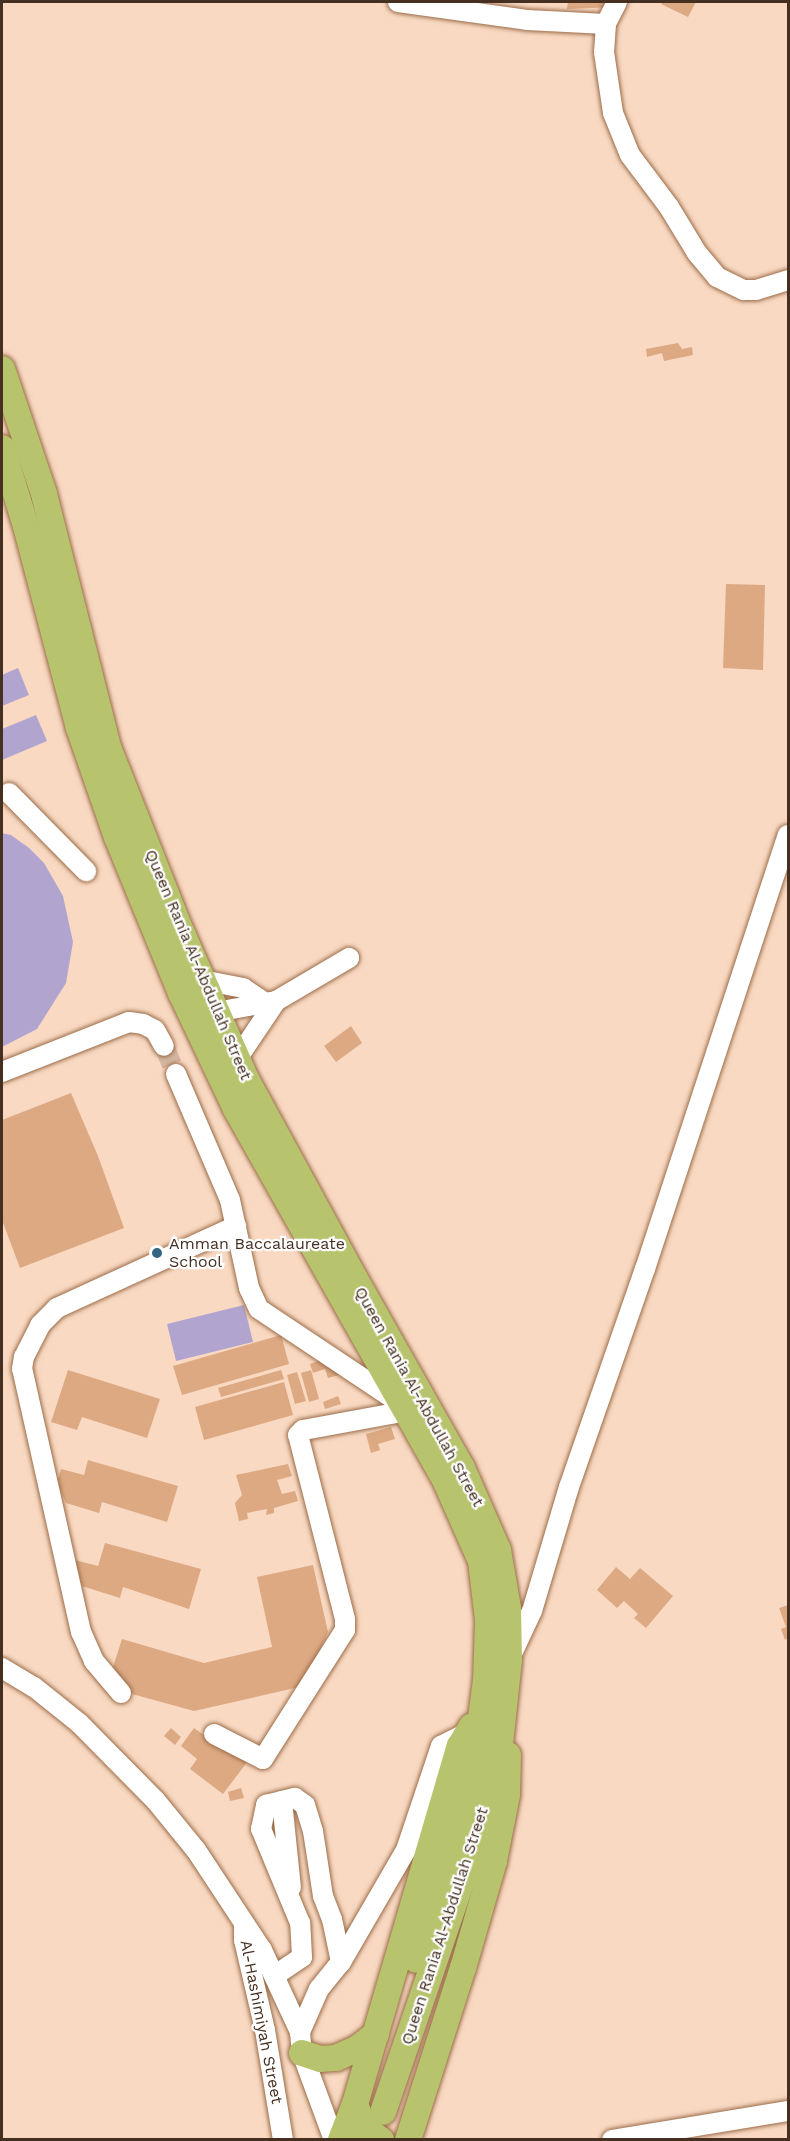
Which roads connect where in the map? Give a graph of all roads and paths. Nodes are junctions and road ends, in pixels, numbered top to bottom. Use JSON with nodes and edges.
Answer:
{"nodes":[{"id":1,"x":398,"y":2,"type":"edge"},
{"id":2,"x":616,"y":2,"type":"edge"},
{"id":3,"x":606,"y":24,"type":"junction"},
{"id":4,"x":789,"y":280,"type":"edge"},
{"id":5,"x":2,"y":369,"type":"edge"},
{"id":6,"x":2,"y":448,"type":"edge"},
{"id":7,"x":9,"y":793,"type":"dead end"},
{"id":8,"x":789,"y":835,"type":"edge"},
{"id":9,"x":86,"y":871,"type":"dead end"},
{"id":10,"x":349,"y":958,"type":"dead end"},
{"id":11,"x":202,"y":980,"type":"junction"},
{"id":12,"x":270,"y":1002,"type":"junction"},
{"id":13,"x":216,"y":1012,"type":"junction"},
{"id":14,"x":164,"y":1046,"type":"tunnel mouth"},
{"id":15,"x":237,"y":1059,"type":"junction"},
{"id":16,"x":2,"y":1072,"type":"edge"},
{"id":17,"x":176,"y":1074,"type":"tunnel mouth"},
{"id":18,"x":236,"y":1226,"type":"junction"},
{"id":19,"x":405,"y":1408,"type":"junction"},
{"id":20,"x":509,"y":1660,"type":"junction"},
{"id":21,"x":2,"y":1668,"type":"edge"},
{"id":22,"x":121,"y":1693,"type":"dead end"},
{"id":23,"x":506,"y":1703,"type":"junction"},
{"id":24,"x":475,"y":1723,"type":"junction"},
{"id":25,"x":214,"y":1734,"type":"dead end"},
{"id":26,"x":405,"y":1850,"type":"junction"},
{"id":27,"x":422,"y":1878,"type":"junction"},
{"id":28,"x":244,"y":1924,"type":"junction"},
{"id":29,"x":341,"y":1962,"type":"junction"},
{"id":30,"x":274,"y":1976,"type":"junction"},
{"id":31,"x":376,"y":2034,"type":"junction"},
{"id":32,"x":301,"y":2042,"type":"junction"},
{"id":33,"x":368,"y":2108,"type":"junction"},
{"id":34,"x":789,"y":2111,"type":"edge"},
{"id":35,"x":402,"y":2137,"type":"edge"},
{"id":36,"x":283,"y":2139,"type":"edge"},
{"id":37,"x":334,"y":2139,"type":"edge"},
{"id":38,"x":340,"y":2139,"type":"edge"},
{"id":39,"x":381,"y":2139,"type":"edge"},
{"id":40,"x":612,"y":2139,"type":"edge"}],
"edges":[{"from":1,"to":3,"type":"street"},
{"from":2,"to":3,"type":"street"},
{"from":3,"to":4,"type":"street"},
{"from":5,"to":11,"type":"main road","name":"Queen Rania Al-Abdullah Street"},
{"from":6,"to":19,"type":"main road","name":"Queen Rania Al-Abdullah Street"},
{"from":7,"to":9,"type":"street"},
{"from":8,"to":20,"type":"street"},
{"from":10,"to":12,"type":"street"},
{"from":11,"to":12,"type":"street"},
{"from":11,"to":13,"type":"main road","name":"Queen Rania Al-Abdullah Street"},
{"from":12,"to":13,"type":"street"},
{"from":12,"to":15,"type":"street"},
{"from":13,"to":15,"type":"main road","name":"Queen Rania Al-Abdullah Street"},
{"from":14,"to":16,"type":"street"},
{"from":15,"to":20,"type":"main road","name":"Queen Rania Al-Abdullah Street"},
{"from":17,"to":18,"type":"street"},
{"from":18,"to":19,"type":"street"},
{"from":18,"to":22,"type":"street"},
{"from":19,"to":24,"type":"main road","name":"Queen Rania Al-Abdullah Street"},
{"from":19,"to":25,"type":"street"},
{"from":20,"to":23,"type":"main road","name":"Queen Rania Al-Abdullah Street"},
{"from":21,"to":28,"type":"street"},
{"from":23,"to":33,"type":"main road","name":"Queen Rania Al-Abdullah Street"},
{"from":23,"to":35,"type":"main road"},
{"from":24,"to":26,"type":"street"},
{"from":24,"to":27,"type":"main road"},
{"from":24,"to":33,"type":"main road","name":"Queen Rania Al-Abdullah Street"},
{"from":26,"to":27,"type":"street"},
{"from":26,"to":29,"type":"street"},
{"from":27,"to":31,"type":"main road"},
{"from":28,"to":30,"type":"street","name":"Al-Hashimiyah Street"},
{"from":28,"to":36,"type":"street","name":"Al-Hashimiyah Street"},
{"from":29,"to":30,"type":"street"},
{"from":29,"to":32,"type":"street"},
{"from":30,"to":32,"type":"street","name":"Al-Hashimiyah Street"},
{"from":31,"to":32,"type":"main road"},
{"from":31,"to":33,"type":"main road"},
{"from":32,"to":37,"type":"street","name":"Al-Hashimiyah Street"},
{"from":33,"to":38,"type":"main road"},
{"from":33,"to":39,"type":"main road"},
{"from":34,"to":40,"type":"street"}]}
